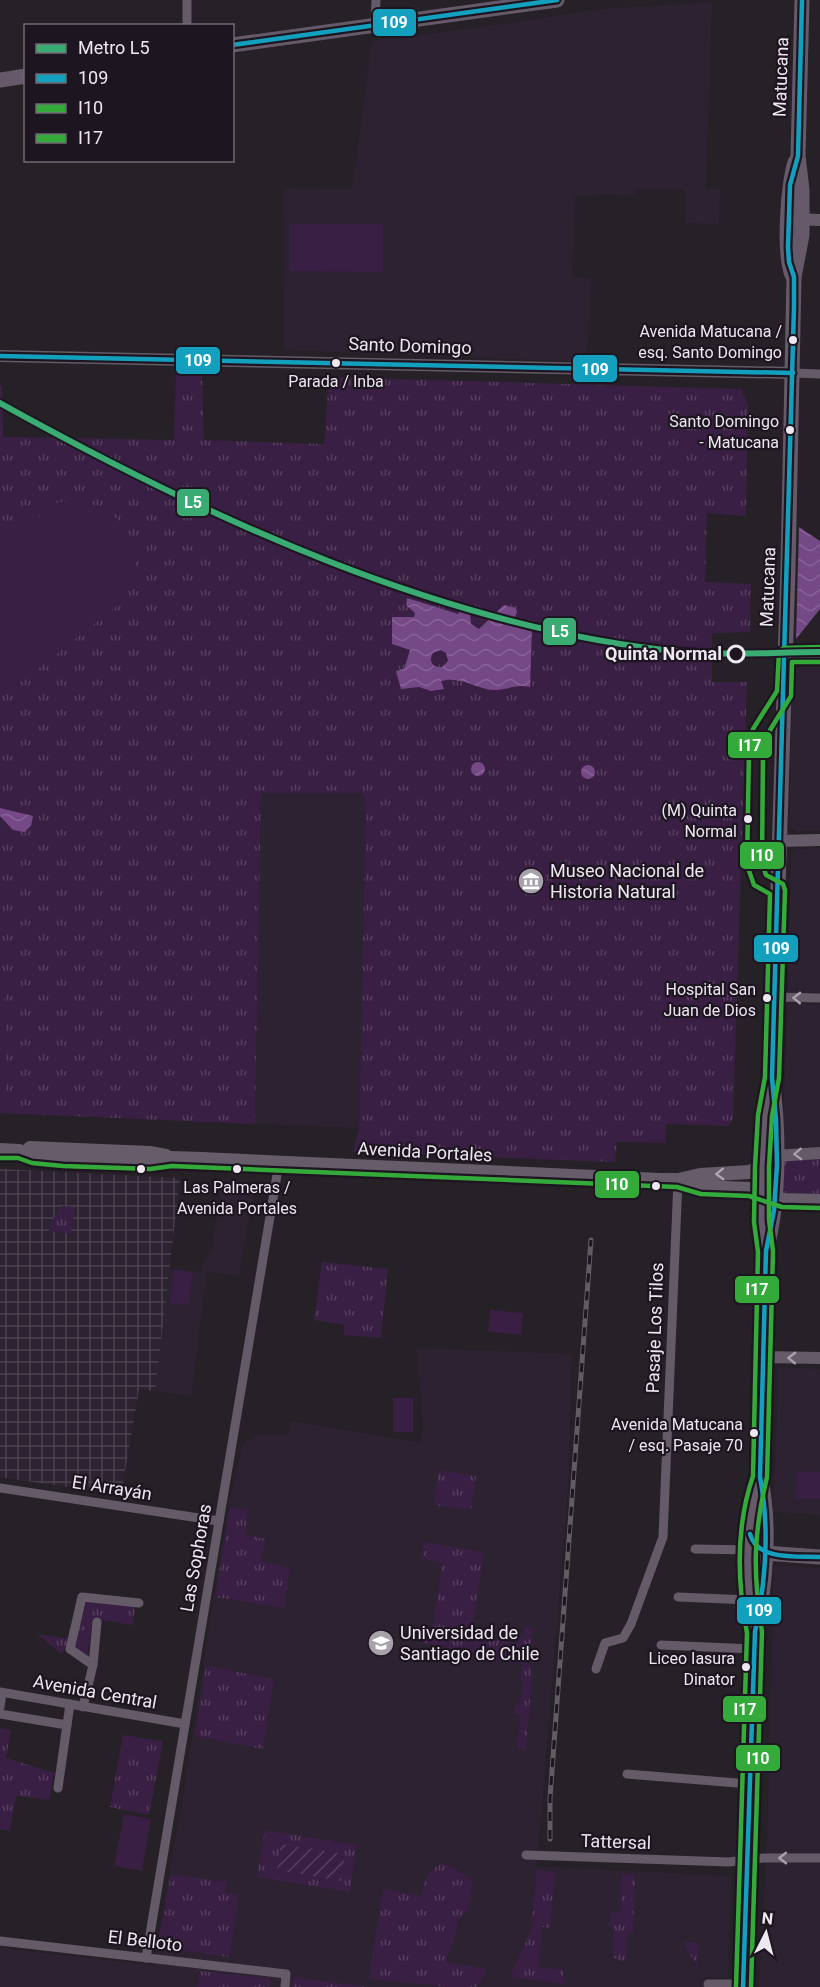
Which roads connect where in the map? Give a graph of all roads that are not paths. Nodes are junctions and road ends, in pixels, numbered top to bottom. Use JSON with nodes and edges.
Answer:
{"nodes":[{"id":1,"x":188,"y":0,"type":"edge"},
{"id":2,"x":376,"y":0,"type":"edge"},
{"id":3,"x":557,"y":0,"type":"edge"},
{"id":4,"x":802,"y":0,"type":"edge"},
{"id":5,"x":528,"y":2,"type":"edge"},
{"id":6,"x":187,"y":24,"type":"edge"},
{"id":7,"x":375,"y":25,"type":"junction"},
{"id":8,"x":234,"y":45,"type":"edge"},
{"id":9,"x":24,"y":76,"type":"edge"},
{"id":10,"x":0,"y":80,"type":"edge"},
{"id":11,"x":796,"y":219,"type":"junction"},
{"id":12,"x":820,"y":220,"type":"edge"},
{"id":13,"x":0,"y":356,"type":"edge"},
{"id":14,"x":793,"y":373,"type":"junction"},
{"id":15,"x":820,"y":374,"type":"edge"},
{"id":16,"x":820,"y":654,"type":"edge"},
{"id":17,"x":785,"y":655,"type":"junction"},
{"id":18,"x":820,"y":840,"type":"edge"},
{"id":19,"x":780,"y":841,"type":"junction"},
{"id":20,"x":775,"y":997,"type":"junction"},
{"id":21,"x":820,"y":998,"type":"edge"},
{"id":22,"x":772,"y":1078,"type":"junction"},
{"id":23,"x":0,"y":1150,"type":"edge"},
{"id":24,"x":820,"y":1153,"type":"edge"},
{"id":25,"x":776,"y":1156,"type":"junction"},
{"id":26,"x":279,"y":1163,"type":"junction"},
{"id":27,"x":762,"y":1167,"type":"junction"},
{"id":28,"x":678,"y":1180,"type":"junction"},
{"id":29,"x":768,"y":1195,"type":"junction"},
{"id":30,"x":820,"y":1201,"type":"edge"},
{"id":31,"x":763,"y":1357,"type":"junction"},
{"id":32,"x":820,"y":1358,"type":"edge"},
{"id":33,"x":0,"y":1488,"type":"edge"},
{"id":34,"x":219,"y":1521,"type":"junction"},
{"id":35,"x":754,"y":1547,"type":"junction"},
{"id":36,"x":694,"y":1549,"type":"dead end"},
{"id":37,"x":820,"y":1557,"type":"edge"},
{"id":38,"x":678,"y":1597,"type":"dead end"},
{"id":39,"x":749,"y":1600,"type":"junction"},
{"id":40,"x":139,"y":1603,"type":"dead end"},
{"id":41,"x":97,"y":1622,"type":"dead end"},
{"id":42,"x":755,"y":1632,"type":"junction"},
{"id":43,"x":661,"y":1645,"type":"dead end"},
{"id":44,"x":754,"y":1649,"type":"junction"},
{"id":45,"x":93,"y":1665,"type":"junction"},
{"id":46,"x":596,"y":1669,"type":"dead end"},
{"id":47,"x":1,"y":1692,"type":"edge"},
{"id":48,"x":70,"y":1704,"type":"junction"},
{"id":49,"x":0,"y":1707,"type":"edge"},
{"id":50,"x":83,"y":1707,"type":"junction"},
{"id":51,"x":0,"y":1714,"type":"edge"},
{"id":52,"x":185,"y":1724,"type":"junction"},
{"id":53,"x":67,"y":1725,"type":"junction"},
{"id":54,"x":627,"y":1774,"type":"dead end"},
{"id":55,"x":749,"y":1784,"type":"junction"},
{"id":56,"x":58,"y":1788,"type":"dead end"},
{"id":57,"x":526,"y":1855,"type":"dead end"},
{"id":58,"x":820,"y":1858,"type":"edge"},
{"id":59,"x":747,"y":1860,"type":"junction"},
{"id":60,"x":0,"y":1941,"type":"edge"},
{"id":61,"x":146,"y":1958,"type":"junction"},
{"id":62,"x":708,"y":1984,"type":"dead end"},
{"id":63,"x":743,"y":1986,"type":"edge"},
{"id":64,"x":285,"y":1987,"type":"edge"}],
"edges":[{"from":1,"to":6,"type":"street"},
{"from":2,"to":7,"type":"street"},
{"from":3,"to":5,"type":"main road"},
{"from":4,"to":11,"type":"main road","name":"Matucana"},
{"from":5,"to":7,"type":"main road"},
{"from":7,"to":8,"type":"main road"},
{"from":9,"to":10,"type":"main road"},
{"from":11,"to":12,"type":"street"},
{"from":11,"to":14,"type":"main road","name":"Matucana"},
{"from":13,"to":14,"type":"street","name":"Santo Domingo"},
{"from":14,"to":15,"type":"street","name":"Santo Domingo"},
{"from":14,"to":17,"type":"main road","name":"Matucana"},
{"from":16,"to":17,"type":"main road"},
{"from":17,"to":19,"type":"main road","name":"Matucana"},
{"from":18,"to":19,"type":"street"},
{"from":19,"to":20,"type":"main road","name":"Matucana"},
{"from":21,"to":20,"type":"street","one_way":true},
{"from":20,"to":22,"type":"main road","name":"Matucana"},
{"from":22,"to":25,"type":"main road","name":"Matucana"},
{"from":22,"to":27,"type":"main road","name":"Matucana"},
{"from":23,"to":26,"type":"main road","name":"Avenida Portales"},
{"from":24,"to":25,"type":"street","one_way":true},
{"from":25,"to":27,"type":"main road","name":"Avenida Portales"},
{"from":25,"to":29,"type":"main road","name":"Matucana"},
{"from":26,"to":28,"type":"main road","name":"Avenida Portales"},
{"from":26,"to":34,"type":"street","name":"Las Sophoras"},
{"from":27,"to":28,"type":"main road","name":"Avenida Portales","one_way":true},
{"from":27,"to":29,"type":"main road","name":"Matucana"},
{"from":28,"to":29,"type":"main road","name":"Avenida Portales"},
{"from":28,"to":46,"type":"street","name":"Pasaje Los Tilos"},
{"from":29,"to":30,"type":"main road","name":"Avenida Portales"},
{"from":29,"to":31,"type":"main road","name":"Matucana"},
{"from":32,"to":31,"type":"street","one_way":true},
{"from":31,"to":35,"type":"main road","name":"Matucana"},
{"from":33,"to":34,"type":"street","name":"El Arrayán"},
{"from":34,"to":52,"type":"street","name":"Las Sophoras"},
{"from":35,"to":36,"type":"street"},
{"from":35,"to":37,"type":"main road"},
{"from":35,"to":39,"type":"main road","name":"Matucana"},
{"from":35,"to":42,"type":"main road","name":"Matucana"},
{"from":38,"to":39,"type":"street"},
{"from":39,"to":42,"type":"main road","name":"Matucana"},
{"from":40,"to":45,"type":"street"},
{"from":41,"to":45,"type":"street"},
{"from":42,"to":44,"type":"main road","name":"Matucana"},
{"from":43,"to":44,"type":"street"},
{"from":44,"to":55,"type":"main road","name":"Matucana"},
{"from":45,"to":50,"type":"street"},
{"from":47,"to":48,"type":"street","name":"Avenida Central"},
{"from":47,"to":49,"type":"street"},
{"from":48,"to":50,"type":"street","name":"Avenida Central"},
{"from":48,"to":53,"type":"street"},
{"from":50,"to":52,"type":"street","name":"Avenida Central"},
{"from":51,"to":53,"type":"street"},
{"from":52,"to":61,"type":"street","name":"Las Sophoras"},
{"from":53,"to":56,"type":"street"},
{"from":54,"to":55,"type":"street"},
{"from":55,"to":59,"type":"main road","name":"Matucana"},
{"from":57,"to":59,"type":"street","name":"Tattersal"},
{"from":58,"to":59,"type":"street","name":"Tattersal","one_way":true},
{"from":59,"to":63,"type":"main road","name":"Matucana"},
{"from":60,"to":61,"type":"street","name":"El Belloto"},
{"from":61,"to":64,"type":"street","name":"El Belloto"},
{"from":62,"to":63,"type":"street"}]}
